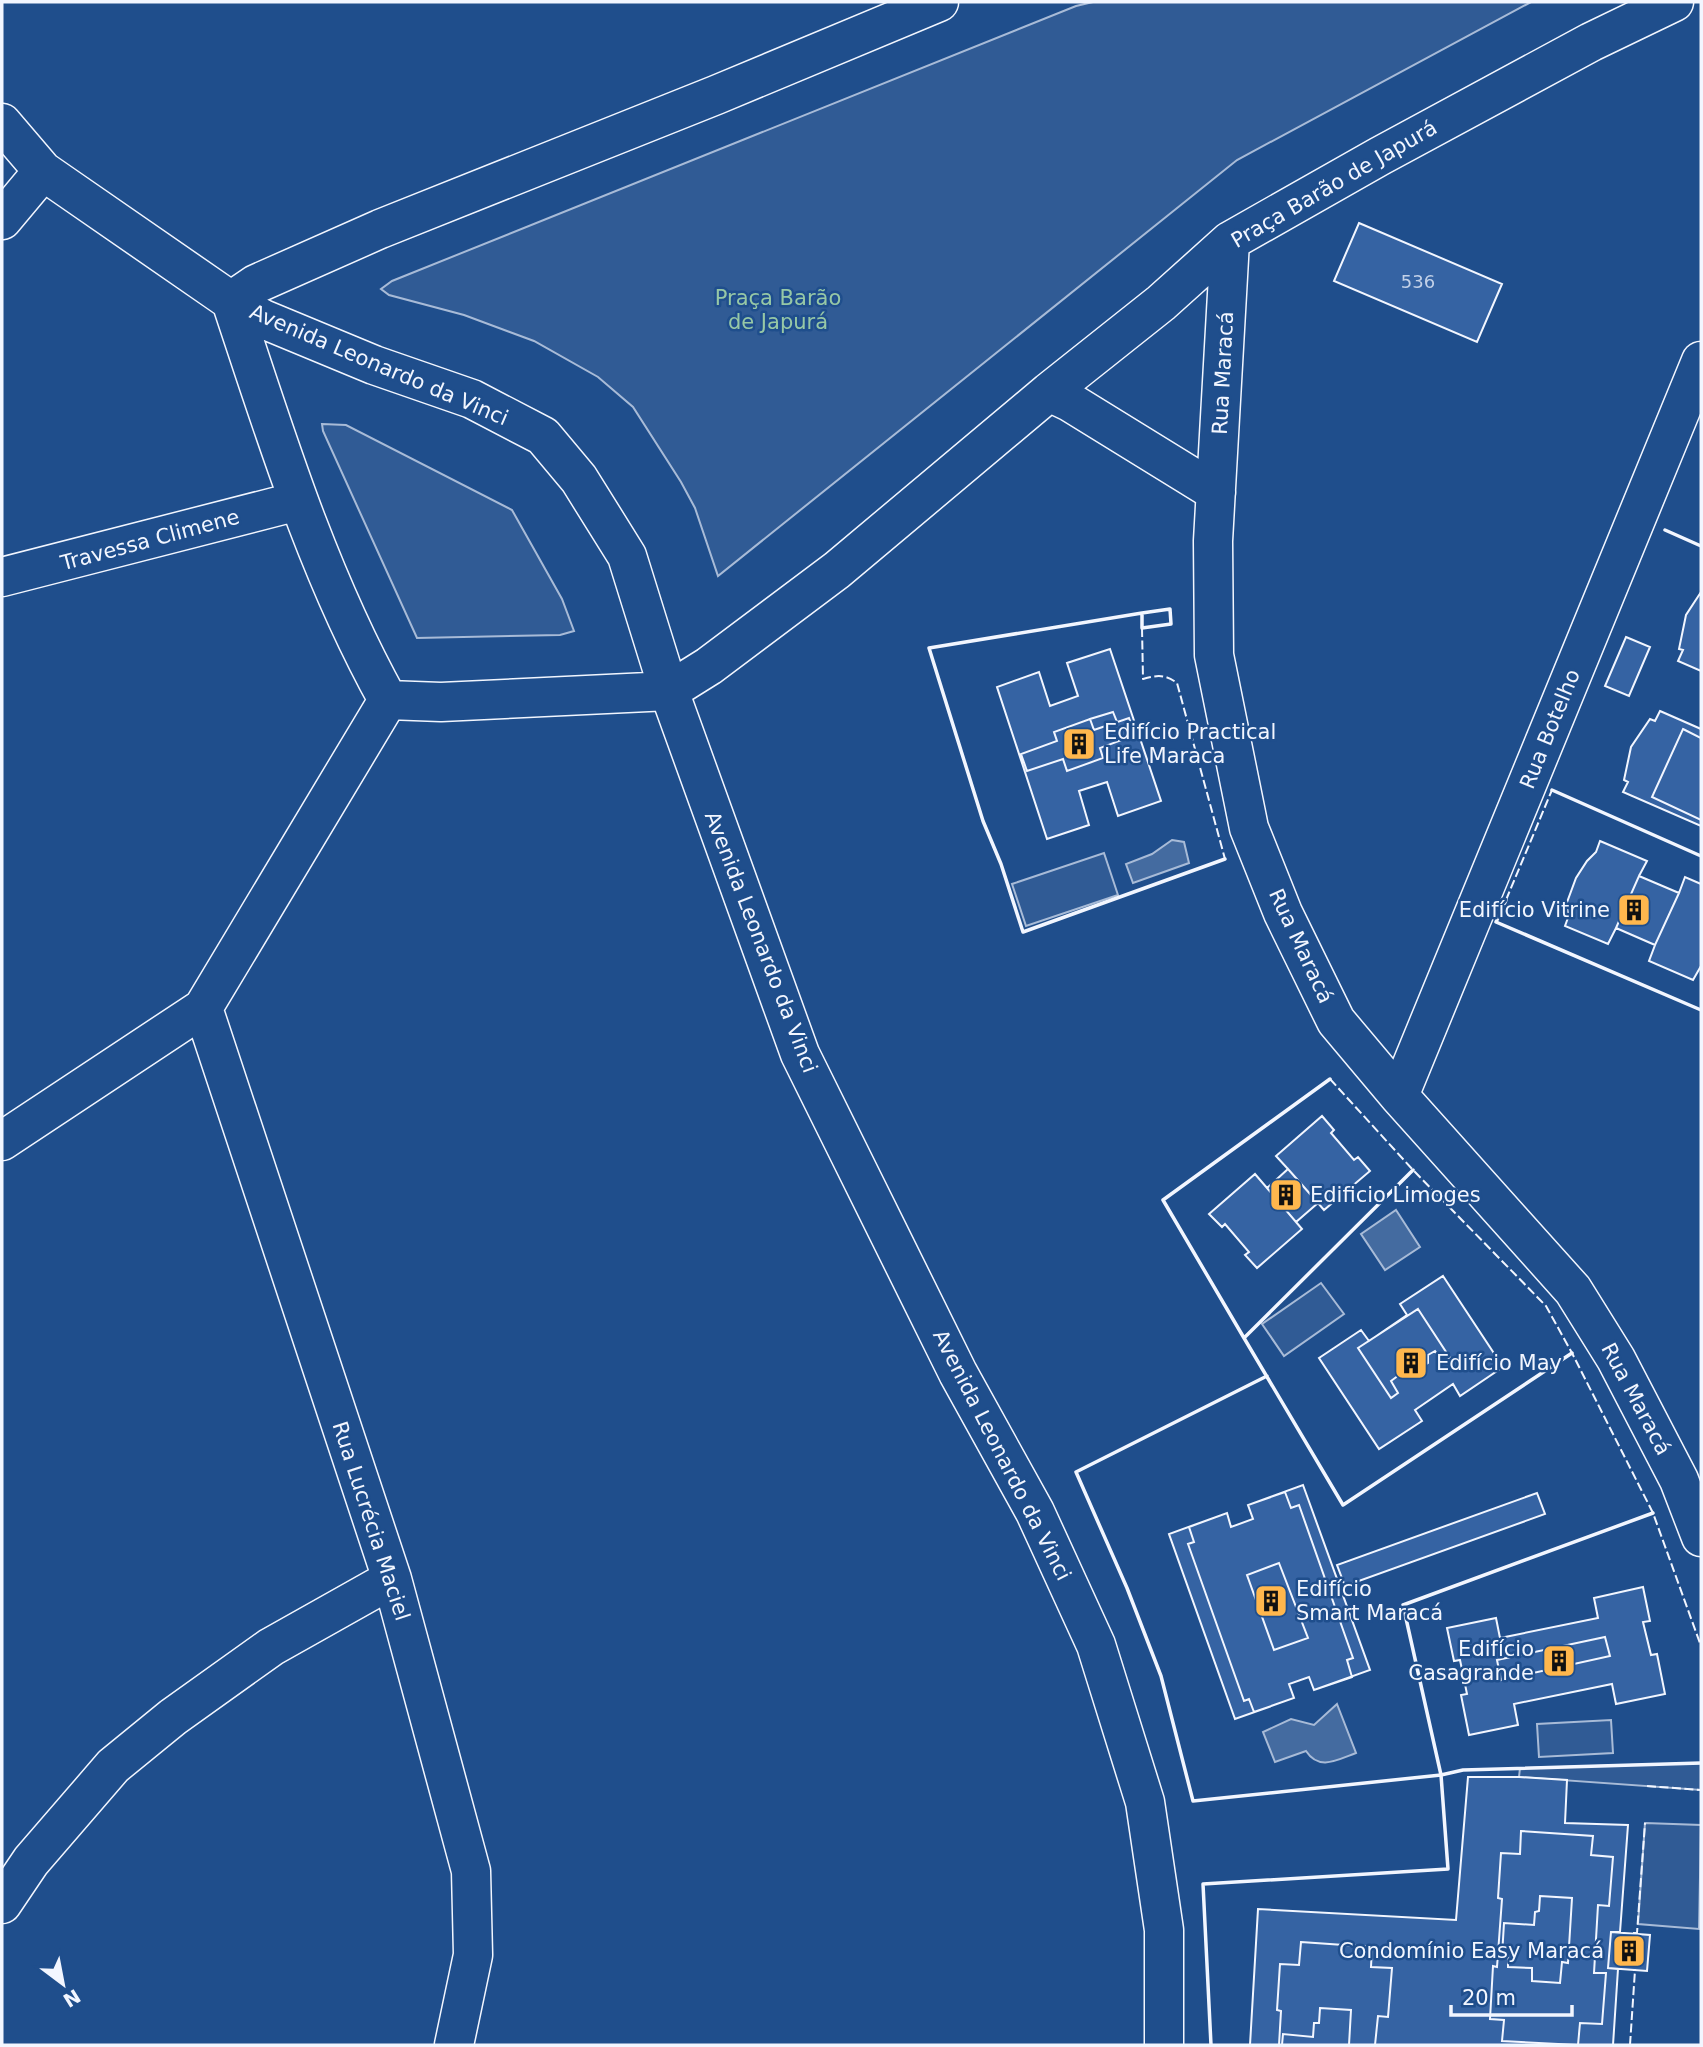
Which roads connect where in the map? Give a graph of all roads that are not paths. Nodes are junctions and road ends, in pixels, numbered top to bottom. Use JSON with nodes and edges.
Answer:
{"nodes":[{"id":1,"x":939,"y":2,"type":"edge"},
{"id":2,"x":1674,"y":2,"type":"edge"},
{"id":3,"x":2,"y":123,"type":"edge"},
{"id":4,"x":43,"y":171,"type":"junction"},
{"id":5,"x":2,"y":220,"type":"edge"},
{"id":6,"x":1230,"y":241,"type":"junction"},
{"id":7,"x":231,"y":301,"type":"junction"},
{"id":8,"x":1701,"y":361,"type":"edge"},
{"id":9,"x":1049,"y":392,"type":"junction"},
{"id":10,"x":1216,"y":492,"type":"junction"},
{"id":11,"x":298,"y":501,"type":"junction"},
{"id":12,"x":2,"y":577,"type":"edge"},
{"id":13,"x":669,"y":691,"type":"junction"},
{"id":14,"x":388,"y":700,"type":"junction"},
{"id":15,"x":203,"y":1008,"type":"junction"},
{"id":16,"x":1399,"y":1096,"type":"junction"},
{"id":17,"x":2,"y":1141,"type":"edge"},
{"id":18,"x":1701,"y":1537,"type":"edge"},
{"id":19,"x":392,"y":1579,"type":"junction"},
{"id":20,"x":2,"y":1904,"type":"edge"},
{"id":21,"x":454,"y":2045,"type":"edge"},
{"id":22,"x":1164,"y":2045,"type":"edge"}],
"edges":[{"from":1,"to":7,"type":"street"},
{"from":2,"to":6,"type":"street","name":"Praça Barão de Japurá"},
{"from":3,"to":4,"type":"street","name":"Avenida Leonardo da Vinci"},
{"from":4,"to":5,"type":"street"},
{"from":4,"to":7,"type":"street","name":"Avenida Leonardo da Vinci"},
{"from":6,"to":9,"type":"street","name":"Praça Barão de Japurá"},
{"from":6,"to":10,"type":"street","name":"Rua Maracá"},
{"from":7,"to":11,"type":"street"},
{"from":7,"to":13,"type":"street","name":"Avenida Leonardo da Vinci"},
{"from":8,"to":16,"type":"street","name":"Rua Botelho"},
{"from":9,"to":10,"type":"street"},
{"from":9,"to":13,"type":"street","name":"Praça Barão de Japurá"},
{"from":10,"to":16,"type":"street","name":"Rua Maracá"},
{"from":11,"to":12,"type":"street","name":"Travessa Climene"},
{"from":11,"to":14,"type":"street"},
{"from":13,"to":14,"type":"street","name":"Praça Barão de Japurá"},
{"from":13,"to":22,"type":"street","name":"Avenida Leonardo da Vinci"},
{"from":14,"to":15,"type":"street"},
{"from":15,"to":17,"type":"street"},
{"from":15,"to":19,"type":"street","name":"Rua Lucrécia Maciel"},
{"from":16,"to":18,"type":"street","name":"Rua Maracá"},
{"from":19,"to":20,"type":"street"},
{"from":19,"to":21,"type":"street","name":"Rua Lucrécia Maciel"}]}
